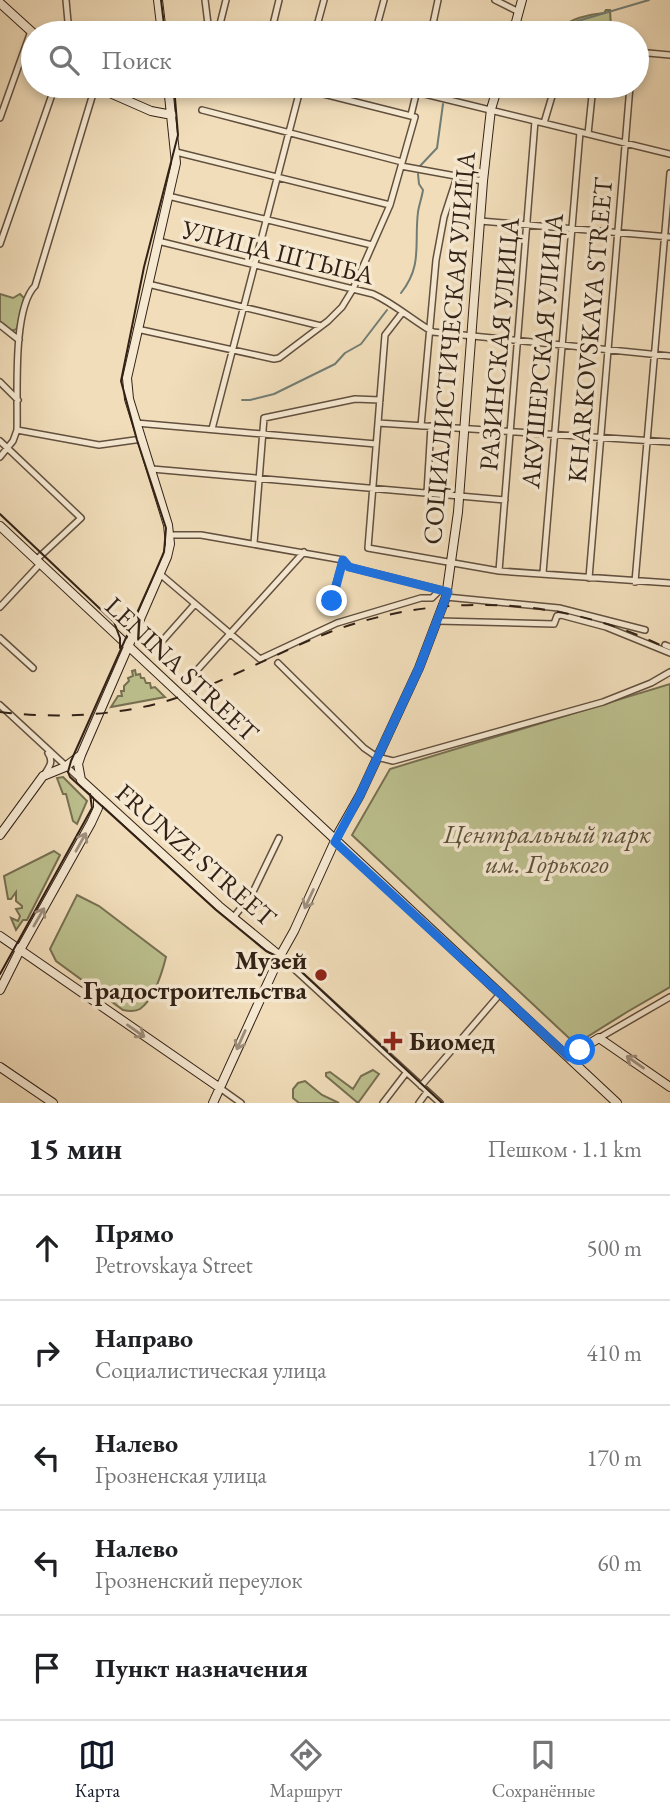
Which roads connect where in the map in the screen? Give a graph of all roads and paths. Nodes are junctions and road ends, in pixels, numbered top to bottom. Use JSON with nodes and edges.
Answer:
{"nodes":[{"id":1,"x":66,"y":0,"type":"edge"},
{"id":2,"x":158,"y":0,"type":"edge"},
{"id":3,"x":205,"y":0,"type":"edge"},
{"id":4,"x":226,"y":0,"type":"edge"},
{"id":5,"x":279,"y":0,"type":"edge"},
{"id":6,"x":324,"y":0,"type":"edge"},
{"id":7,"x":384,"y":0,"type":"edge"},
{"id":8,"x":438,"y":0,"type":"edge"},
{"id":9,"x":495,"y":0,"type":"edge"},
{"id":10,"x":522,"y":0,"type":"edge"},
{"id":11,"x":1,"y":8,"type":"edge"},
{"id":12,"x":519,"y":12,"type":"junction"},
{"id":13,"x":68,"y":21,"type":"edge"},
{"id":14,"x":161,"y":21,"type":"edge"},
{"id":15,"x":208,"y":21,"type":"edge"},
{"id":16,"x":221,"y":21,"type":"edge"},
{"id":17,"x":274,"y":21,"type":"edge"},
{"id":18,"x":318,"y":21,"type":"edge"},
{"id":19,"x":378,"y":21,"type":"edge"},
{"id":20,"x":433,"y":21,"type":"edge"},
{"id":21,"x":516,"y":21,"type":"edge"},
{"id":22,"x":21,"y":23,"type":"edge"},
{"id":23,"x":649,"y":53,"type":"edge"},
{"id":24,"x":670,"y":55,"type":"edge"},
{"id":25,"x":21,"y":62,"type":"edge"},
{"id":26,"x":51,"y":98,"type":"edge"},
{"id":27,"x":91,"y":98,"type":"edge"},
{"id":28,"x":122,"y":98,"type":"edge"},
{"id":29,"x":170,"y":98,"type":"edge"},
{"id":30,"x":298,"y":98,"type":"edge"},
{"id":31,"x":343,"y":98,"type":"edge"},
{"id":32,"x":416,"y":98,"type":"edge"},
{"id":33,"x":451,"y":98,"type":"edge"},
{"id":34,"x":494,"y":98,"type":"edge"},
{"id":35,"x":551,"y":98,"type":"edge"},
{"id":36,"x":592,"y":98,"type":"edge"},
{"id":37,"x":629,"y":98,"type":"edge"},
{"id":38,"x":491,"y":109,"type":"junction"},
{"id":39,"x":202,"y":110,"type":"dead end"},
{"id":40,"x":172,"y":115,"type":"junction"},
{"id":41,"x":413,"y":116,"type":"junction"},
{"id":42,"x":0,"y":118,"type":"edge"},
{"id":43,"x":536,"y":121,"type":"junction"},
{"id":44,"x":544,"y":123,"type":"junction"},
{"id":45,"x":289,"y":132,"type":"junction"},
{"id":46,"x":580,"y":132,"type":"junction"},
{"id":47,"x":588,"y":134,"type":"junction"},
{"id":48,"x":625,"y":143,"type":"junction"},
{"id":49,"x":176,"y":152,"type":"junction"},
{"id":50,"x":670,"y":154,"type":"edge"},
{"id":51,"x":402,"y":164,"type":"junction"},
{"id":52,"x":670,"y":173,"type":"edge"},
{"id":53,"x":277,"y":176,"type":"junction"},
{"id":54,"x":457,"y":177,"type":"junction"},
{"id":55,"x":483,"y":181,"type":"junction"},
{"id":56,"x":168,"y":196,"type":"junction"},
{"id":57,"x":390,"y":205,"type":"junction"},
{"id":58,"x":266,"y":218,"type":"junction"},
{"id":59,"x":480,"y":221,"type":"junction"},
{"id":60,"x":528,"y":225,"type":"junction"},
{"id":61,"x":572,"y":229,"type":"junction"},
{"id":62,"x":618,"y":232,"type":"junction"},
{"id":63,"x":667,"y":237,"type":"edge"},
{"id":64,"x":158,"y":241,"type":"junction"},
{"id":65,"x":0,"y":244,"type":"edge"},
{"id":66,"x":372,"y":246,"type":"junction"},
{"id":67,"x":254,"y":264,"type":"junction"},
{"id":68,"x":148,"y":284,"type":"junction"},
{"id":69,"x":353,"y":289,"type":"junction"},
{"id":70,"x":242,"y":307,"type":"junction"},
{"id":71,"x":402,"y":313,"type":"junction"},
{"id":72,"x":0,"y":326,"type":"edge"},
{"id":73,"x":321,"y":326,"type":"junction"},
{"id":74,"x":137,"y":329,"type":"junction"},
{"id":75,"x":429,"y":330,"type":"junction"},
{"id":76,"x":472,"y":336,"type":"junction"},
{"id":77,"x":19,"y":340,"type":"junction"},
{"id":78,"x":519,"y":341,"type":"junction"},
{"id":79,"x":562,"y":345,"type":"junction"},
{"id":80,"x":231,"y":349,"type":"junction"},
{"id":81,"x":608,"y":350,"type":"junction"},
{"id":82,"x":655,"y":354,"type":"junction"},
{"id":83,"x":670,"y":356,"type":"edge"},
{"id":84,"x":0,"y":382,"type":"edge"},
{"id":85,"x":18,"y":400,"type":"junction"},
{"id":86,"x":380,"y":400,"type":"junction"},
{"id":87,"x":136,"y":423,"type":"junction"},
{"id":88,"x":378,"y":423,"type":"junction"},
{"id":89,"x":421,"y":426,"type":"junction"},
{"id":90,"x":431,"y":426,"type":"junction"},
{"id":91,"x":212,"y":429,"type":"junction"},
{"id":92,"x":464,"y":429,"type":"junction"},
{"id":93,"x":17,"y":430,"type":"junction"},
{"id":94,"x":511,"y":432,"type":"junction"},
{"id":95,"x":263,"y":434,"type":"junction"},
{"id":96,"x":554,"y":435,"type":"junction"},
{"id":97,"x":601,"y":438,"type":"junction"},
{"id":98,"x":142,"y":439,"type":"junction"},
{"id":99,"x":0,"y":441,"type":"edge"},
{"id":100,"x":647,"y":441,"type":"junction"},
{"id":101,"x":670,"y":442,"type":"edge"},
{"id":102,"x":376,"y":444,"type":"junction"},
{"id":103,"x":8,"y":449,"type":"junction"},
{"id":104,"x":0,"y":457,"type":"edge"},
{"id":105,"x":152,"y":469,"type":"junction"},
{"id":106,"x":259,"y":477,"type":"junction"},
{"id":107,"x":373,"y":488,"type":"junction"},
{"id":108,"x":427,"y":493,"type":"junction"},
{"id":109,"x":459,"y":496,"type":"junction"},
{"id":110,"x":505,"y":500,"type":"junction"},
{"id":111,"x":0,"y":526,"type":"edge"},
{"id":112,"x":169,"y":535,"type":"junction"},
{"id":113,"x":254,"y":543,"type":"junction"},
{"id":114,"x":304,"y":552,"type":"junction"},
{"id":115,"x":343,"y":560,"type":"junction"},
{"id":116,"x":38,"y":562,"type":"junction"},
{"id":117,"x":451,"y":564,"type":"junction"},
{"id":118,"x":499,"y":571,"type":"junction"},
{"id":119,"x":543,"y":573,"type":"junction"},
{"id":120,"x":160,"y":574,"type":"junction"},
{"id":121,"x":589,"y":578,"type":"junction"},
{"id":122,"x":635,"y":582,"type":"junction"},
{"id":123,"x":670,"y":583,"type":"edge"},
{"id":124,"x":444,"y":593,"type":"junction"},
{"id":125,"x":331,"y":602,"type":"dead end"},
{"id":126,"x":195,"y":604,"type":"junction"},
{"id":127,"x":0,"y":607,"type":"edge"},
{"id":128,"x":438,"y":621,"type":"junction"},
{"id":129,"x":645,"y":630,"type":"dead end"},
{"id":130,"x":228,"y":633,"type":"junction"},
{"id":131,"x":0,"y":638,"type":"edge"},
{"id":132,"x":129,"y":646,"type":"junction"},
{"id":133,"x":156,"y":648,"type":"dead end"},
{"id":134,"x":670,"y":653,"type":"edge"},
{"id":135,"x":278,"y":663,"type":"dead end"},
{"id":136,"x":33,"y":668,"type":"dead end"},
{"id":137,"x":669,"y":675,"type":"edge"},
{"id":138,"x":188,"y":679,"type":"dead end"},
{"id":139,"x":0,"y":705,"type":"edge"},
{"id":140,"x":44,"y":747,"type":"junction"},
{"id":141,"x":377,"y":757,"type":"junction"},
{"id":142,"x":80,"y":760,"type":"junction"},
{"id":143,"x":65,"y":767,"type":"junction"},
{"id":144,"x":43,"y":776,"type":"junction"},
{"id":145,"x":81,"y":780,"type":"junction"},
{"id":146,"x":98,"y":797,"type":"junction"},
{"id":147,"x":0,"y":835,"type":"edge"},
{"id":148,"x":279,"y":838,"type":"dead end"},
{"id":149,"x":335,"y":842,"type":"junction"},
{"id":150,"x":233,"y":918,"type":"junction"},
{"id":151,"x":0,"y":936,"type":"edge"},
{"id":152,"x":20,"y":950,"type":"junction"},
{"id":153,"x":280,"y":956,"type":"junction"},
{"id":154,"x":0,"y":990,"type":"edge"},
{"id":155,"x":500,"y":994,"type":"junction"},
{"id":156,"x":670,"y":997,"type":"edge"},
{"id":157,"x":600,"y":1038,"type":"junction"},
{"id":158,"x":569,"y":1057,"type":"junction"},
{"id":159,"x":0,"y":1067,"type":"edge"},
{"id":160,"x":406,"y":1073,"type":"junction"},
{"id":161,"x":421,"y":1086,"type":"junction"},
{"id":162,"x":670,"y":1087,"type":"edge"},
{"id":163,"x":220,"y":1088,"type":"junction"},
{"id":164,"x":427,"y":1091,"type":"junction"},
{"id":165,"x":53,"y":1103,"type":"edge"},
{"id":166,"x":213,"y":1103,"type":"edge"},
{"id":167,"x":241,"y":1103,"type":"edge"},
{"id":168,"x":383,"y":1103,"type":"edge"},
{"id":169,"x":419,"y":1103,"type":"edge"},
{"id":170,"x":440,"y":1103,"type":"edge"},
{"id":171,"x":617,"y":1103,"type":"edge"}],
"edges":[{"from":1,"to":13,"type":"street"},
{"from":2,"to":14,"type":"main road"},
{"from":3,"to":15,"type":"street"},
{"from":4,"to":16,"type":"street"},
{"from":5,"to":17,"type":"street"},
{"from":6,"to":18,"type":"street"},
{"from":7,"to":19,"type":"street"},
{"from":8,"to":20,"type":"street"},
{"from":9,"to":12,"type":"street"},
{"from":10,"to":12,"type":"main road"},
{"from":11,"to":22,"type":"main road"},
{"from":12,"to":21,"type":"main road"},
{"from":23,"to":24,"type":"street"},
{"from":25,"to":42,"type":"street"},
{"from":26,"to":65,"type":"street"},
{"from":27,"to":77,"type":"street"},
{"from":28,"to":40,"type":"main road"},
{"from":29,"to":40,"type":"main road"},
{"from":30,"to":45,"type":"street"},
{"from":31,"to":41,"type":"street"},
{"from":32,"to":41,"type":"street"},
{"from":33,"to":38,"type":"street"},
{"from":34,"to":38,"type":"main road","name":"СОЦИАЛИСТИЧЕСКАЯ УЛИЦА"},
{"from":35,"to":44,"type":"street"},
{"from":36,"to":47,"type":"street"},
{"from":37,"to":48,"type":"street","name":"KHARKOVSKAYA STREET"},
{"from":38,"to":43,"type":"street"},
{"from":38,"to":55,"type":"main road","name":"СОЦИАЛИСТИЧЕСКАЯ УЛИЦА"},
{"from":39,"to":45,"type":"street"},
{"from":40,"to":49,"type":"main road"},
{"from":41,"to":51,"type":"street"},
{"from":43,"to":44,"type":"street"},
{"from":43,"to":60,"type":"street","name":"РАЗИНСКАЯ УЛИЦА"},
{"from":44,"to":46,"type":"street"},
{"from":45,"to":51,"type":"street"},
{"from":45,"to":53,"type":"street"},
{"from":46,"to":47,"type":"street"},
{"from":46,"to":61,"type":"street","name":"АКУШЕРСКАЯ УЛИЦА"},
{"from":47,"to":48,"type":"street"},
{"from":48,"to":50,"type":"street"},
{"from":48,"to":62,"type":"street","name":"KHARKOVSKAYA STREET"},
{"from":49,"to":53,"type":"street"},
{"from":49,"to":56,"type":"main road"},
{"from":51,"to":54,"type":"street"},
{"from":51,"to":57,"type":"street"},
{"from":52,"to":63,"type":"street"},
{"from":53,"to":57,"type":"street"},
{"from":53,"to":58,"type":"street"},
{"from":54,"to":55,"type":"street"},
{"from":54,"to":75,"type":"street"},
{"from":55,"to":59,"type":"main road","name":"СОЦИАЛИСТИЧЕСКАЯ УЛИЦА"},
{"from":56,"to":58,"type":"street"},
{"from":56,"to":64,"type":"main road"},
{"from":57,"to":66,"type":"street"},
{"from":58,"to":66,"type":"street"},
{"from":58,"to":67,"type":"street"},
{"from":59,"to":60,"type":"street"},
{"from":59,"to":76,"type":"main road","name":"СОЦИАЛИСТИЧЕСКАЯ УЛИЦА"},
{"from":60,"to":61,"type":"street"},
{"from":60,"to":78,"type":"street","name":"РАЗИНСКАЯ УЛИЦА"},
{"from":61,"to":62,"type":"street"},
{"from":61,"to":79,"type":"street","name":"АКУШЕРСКАЯ УЛИЦА"},
{"from":62,"to":63,"type":"street"},
{"from":62,"to":81,"type":"street","name":"KHARKOVSKAYA STREET"},
{"from":63,"to":82,"type":"street"},
{"from":64,"to":67,"type":"street","name":"УЛИЦА ШТЫБА"},
{"from":64,"to":68,"type":"main road"},
{"from":66,"to":69,"type":"street"},
{"from":67,"to":69,"type":"street","name":"УЛИЦА ШТЫБА"},
{"from":67,"to":70,"type":"street"},
{"from":68,"to":70,"type":"street"},
{"from":68,"to":74,"type":"main road"},
{"from":69,"to":71,"type":"street","name":"УЛИЦА ШТЫБА"},
{"from":69,"to":73,"type":"street"},
{"from":70,"to":73,"type":"street"},
{"from":70,"to":80,"type":"street"},
{"from":71,"to":75,"type":"street","name":"УЛИЦА ШТЫБА"},
{"from":71,"to":86,"type":"street"},
{"from":72,"to":77,"type":"street"},
{"from":73,"to":80,"type":"street"},
{"from":74,"to":80,"type":"street"},
{"from":74,"to":87,"type":"main road"},
{"from":75,"to":76,"type":"street","name":"УЛИЦА ШТЫБА"},
{"from":75,"to":89,"type":"street"},
{"from":76,"to":78,"type":"street","name":"УЛИЦА ШТЫБА"},
{"from":76,"to":92,"type":"main road","name":"СОЦИАЛИСТИЧЕСКАЯ УЛИЦА"},
{"from":77,"to":85,"type":"street"},
{"from":78,"to":79,"type":"street","name":"УЛИЦА ШТЫБА"},
{"from":78,"to":94,"type":"street","name":"РАЗИНСКАЯ УЛИЦА"},
{"from":79,"to":81,"type":"street","name":"УЛИЦА ШТЫБА"},
{"from":79,"to":96,"type":"street","name":"АКУШЕРСКАЯ УЛИЦА"},
{"from":80,"to":91,"type":"street"},
{"from":81,"to":82,"type":"street","name":"УЛИЦА ШТЫБА"},
{"from":81,"to":97,"type":"street","name":"KHARKOVSKAYA STREET"},
{"from":82,"to":83,"type":"street","name":"УЛИЦА ШТЫБА"},
{"from":82,"to":100,"type":"street"},
{"from":84,"to":85,"type":"street"},
{"from":85,"to":93,"type":"street"},
{"from":86,"to":88,"type":"street"},
{"from":86,"to":95,"type":"street"},
{"from":87,"to":91,"type":"street"},
{"from":87,"to":98,"type":"main road"},
{"from":88,"to":89,"type":"street"},
{"from":88,"to":102,"type":"street"},
{"from":89,"to":90,"type":"street"},
{"from":90,"to":92,"type":"street"},
{"from":90,"to":108,"type":"street"},
{"from":91,"to":95,"type":"street"},
{"from":92,"to":94,"type":"street"},
{"from":92,"to":109,"type":"main road","name":"СОЦИАЛИСТИЧЕСКАЯ УЛИЦА"},
{"from":93,"to":98,"type":"street"},
{"from":93,"to":103,"type":"street"},
{"from":94,"to":96,"type":"street"},
{"from":94,"to":110,"type":"street","name":"РАЗИНСКАЯ УЛИЦА"},
{"from":95,"to":102,"type":"street"},
{"from":95,"to":106,"type":"street"},
{"from":96,"to":97,"type":"street"},
{"from":96,"to":119,"type":"street","name":"АКУШЕРСКАЯ УЛИЦА"},
{"from":97,"to":100,"type":"street"},
{"from":97,"to":121,"type":"street","name":"KHARKOVSKAYA STREET"},
{"from":98,"to":105,"type":"main road"},
{"from":99,"to":103,"type":"street"},
{"from":100,"to":101,"type":"street"},
{"from":100,"to":122,"type":"street"},
{"from":102,"to":107,"type":"street"},
{"from":103,"to":104,"type":"street"},
{"from":103,"to":116,"type":"street"},
{"from":105,"to":106,"type":"street"},
{"from":105,"to":112,"type":"main road"},
{"from":106,"to":107,"type":"street"},
{"from":106,"to":113,"type":"street"},
{"from":107,"to":108,"type":"street"},
{"from":107,"to":117,"type":"street"},
{"from":108,"to":109,"type":"street"},
{"from":109,"to":110,"type":"street"},
{"from":109,"to":117,"type":"main road","name":"СОЦИАЛИСТИЧЕСКАЯ УЛИЦА"},
{"from":110,"to":118,"type":"street","name":"РАЗИНСКАЯ УЛИЦА"},
{"from":111,"to":116,"type":"main road","name":"LENINA STREET"},
{"from":112,"to":113,"type":"street"},
{"from":112,"to":120,"type":"main road"},
{"from":113,"to":114,"type":"street"},
{"from":114,"to":115,"type":"street"},
{"from":114,"to":130,"type":"street"},
{"from":115,"to":124,"type":"street"},
{"from":115,"to":125,"type":"street"},
{"from":116,"to":127,"type":"street"},
{"from":116,"to":132,"type":"main road","name":"LENINA STREET"},
{"from":117,"to":118,"type":"street"},
{"from":117,"to":124,"type":"main road","name":"СОЦИАЛИСТИЧЕСКАЯ УЛИЦА"},
{"from":118,"to":119,"type":"street"},
{"from":119,"to":121,"type":"street"},
{"from":120,"to":126,"type":"street"},
{"from":120,"to":132,"type":"main road"},
{"from":121,"to":122,"type":"street"},
{"from":122,"to":123,"type":"street"},
{"from":124,"to":128,"type":"main road","name":"СОЦИАЛИСТИЧЕСКАЯ УЛИЦА"},
{"from":124,"to":129,"type":"street"},
{"from":124,"to":130,"type":"street"},
{"from":126,"to":130,"type":"street"},
{"from":126,"to":133,"type":"street"},
{"from":128,"to":134,"type":"street"},
{"from":128,"to":141,"type":"main road","name":"СОЦИАЛИСТИЧЕСКАЯ УЛИЦА"},
{"from":130,"to":138,"type":"street"},
{"from":131,"to":136,"type":"street"},
{"from":132,"to":142,"type":"main road"},
{"from":132,"to":149,"type":"main road","name":"LENINA STREET"},
{"from":135,"to":141,"type":"street"},
{"from":137,"to":141,"type":"street"},
{"from":139,"to":140,"type":"street"},
{"from":140,"to":143,"type":"street"},
{"from":140,"to":144,"type":"street"},
{"from":141,"to":149,"type":"main road","name":"СОЦИАЛИСТИЧЕСКАЯ УЛИЦА"},
{"from":142,"to":143,"type":"main road"},
{"from":142,"to":145,"type":"main road"},
{"from":143,"to":144,"type":"main road"},
{"from":143,"to":145,"type":"street"},
{"from":144,"to":147,"type":"main road"},
{"from":145,"to":146,"type":"main road","name":"FRUNZE STREET"},
{"from":146,"to":150,"type":"main road","name":"FRUNZE STREET"},
{"from":152,"to":146,"type":"main road","one_way":true},
{"from":148,"to":150,"type":"street"},
{"from":149,"to":153,"type":"main road","name":"СОЦИАЛИСТИЧЕСКАЯ УЛИЦА","one_way":true},
{"from":149,"to":155,"type":"main road","name":"LENINA STREET"},
{"from":150,"to":153,"type":"main road","name":"FRUNZE STREET"},
{"from":151,"to":152,"type":"main road"},
{"from":152,"to":154,"type":"main road"},
{"from":152,"to":163,"type":"main road","one_way":true},
{"from":153,"to":160,"type":"street","name":"FRUNZE STREET"},
{"from":153,"to":163,"type":"main road","name":"СОЦИАЛИСТИЧЕСКАЯ УЛИЦА","one_way":true},
{"from":155,"to":158,"type":"main road","name":"LENINA STREET"},
{"from":155,"to":161,"type":"street"},
{"from":156,"to":157,"type":"street"},
{"from":157,"to":158,"type":"main road"},
{"from":162,"to":157,"type":"main road","one_way":true},
{"from":158,"to":171,"type":"main road","name":"LENINA STREET"},
{"from":159,"to":165,"type":"main road"},
{"from":160,"to":161,"type":"street","name":"FRUNZE STREET"},
{"from":160,"to":168,"type":"street"},
{"from":161,"to":164,"type":"street","name":"FRUNZE STREET"},
{"from":163,"to":166,"type":"main road","name":"СОЦИАЛИСТИЧЕСКАЯ УЛИЦА"},
{"from":163,"to":167,"type":"street"},
{"from":164,"to":169,"type":"street"},
{"from":164,"to":170,"type":"street","name":"FRUNZE STREET"}]}
